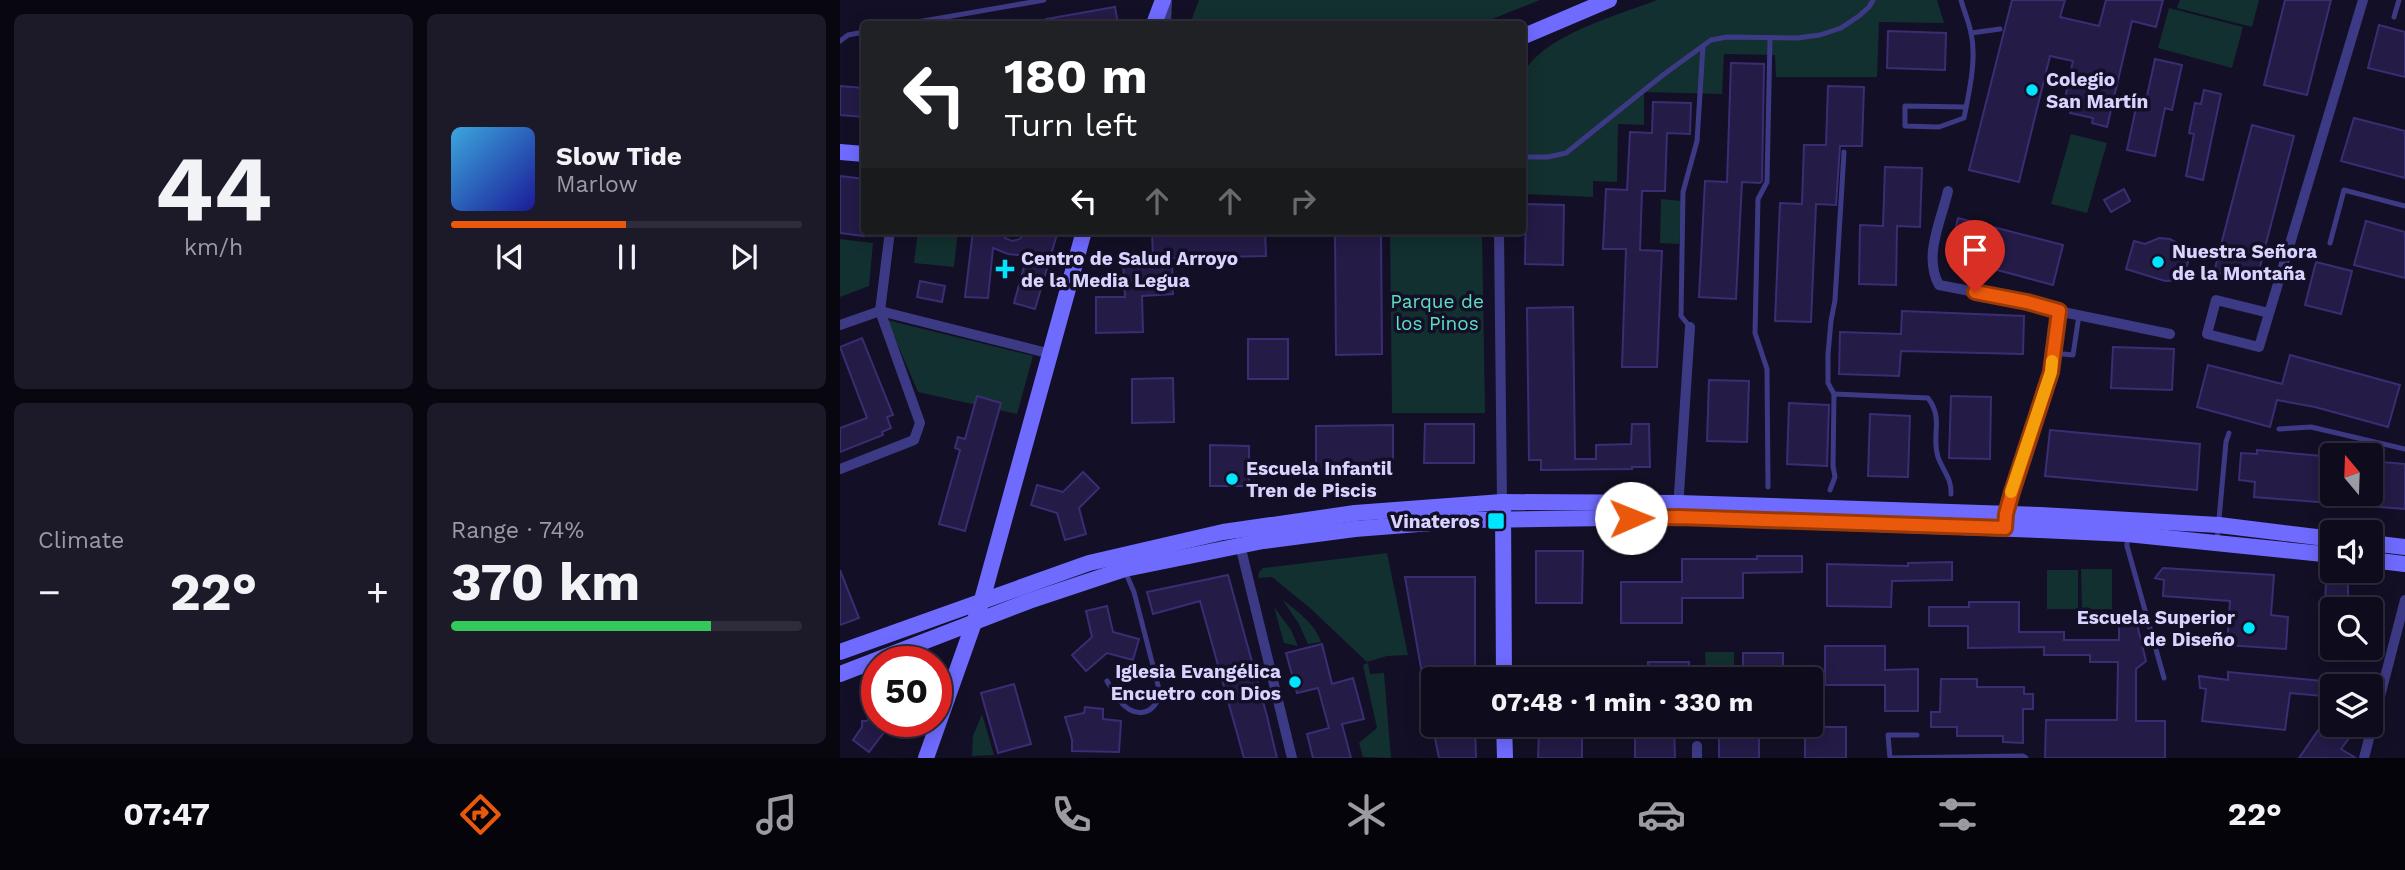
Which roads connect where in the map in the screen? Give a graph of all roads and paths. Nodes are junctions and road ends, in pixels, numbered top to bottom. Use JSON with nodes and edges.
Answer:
{"nodes":[{"id":1,"x":1044,"y":0,"type":"edge"},
{"id":2,"x":1165,"y":0,"type":"edge"},
{"id":3,"x":1609,"y":0,"type":"edge"},
{"id":4,"x":1873,"y":0,"type":"edge"},
{"id":5,"x":1961,"y":0,"type":"edge"},
{"id":6,"x":2363,"y":0,"type":"edge"},
{"id":7,"x":2399,"y":0,"type":"edge"},
{"id":8,"x":2394,"y":17,"type":"dead end"},
{"id":9,"x":923,"y":21,"type":"edge"},
{"id":10,"x":1155,"y":21,"type":"edge"},
{"id":11,"x":1166,"y":21,"type":"edge"},
{"id":12,"x":2000,"y":29,"type":"dead end"},
{"id":13,"x":861,"y":33,"type":"edge"},
{"id":14,"x":1972,"y":33,"type":"junction"},
{"id":15,"x":1526,"y":35,"type":"edge"},
{"id":16,"x":1770,"y":38,"type":"junction"},
{"id":17,"x":840,"y":41,"type":"edge"},
{"id":18,"x":1703,"y":46,"type":"junction"},
{"id":19,"x":1966,"y":107,"type":"junction"},
{"id":20,"x":840,"y":152,"type":"edge"},
{"id":21,"x":1844,"y":152,"type":"dead end"},
{"id":22,"x":861,"y":154,"type":"edge"},
{"id":23,"x":1526,"y":157,"type":"edge"},
{"id":24,"x":1948,"y":191,"type":"dead end"},
{"id":25,"x":2405,"y":206,"type":"edge"},
{"id":26,"x":890,"y":235,"type":"edge"},
{"id":27,"x":1083,"y":235,"type":"edge"},
{"id":28,"x":1499,"y":235,"type":"edge"},
{"id":29,"x":2330,"y":243,"type":"dead end"},
{"id":30,"x":880,"y":311,"type":"junction"},
{"id":31,"x":2059,"y":311,"type":"junction"},
{"id":32,"x":2269,"y":313,"type":"junction"},
{"id":33,"x":2079,"y":315,"type":"junction"},
{"id":34,"x":840,"y":325,"type":"edge"},
{"id":35,"x":1690,"y":327,"type":"joint"},
{"id":36,"x":2171,"y":334,"type":"dead end"},
{"id":37,"x":2053,"y":353,"type":"junction"},
{"id":38,"x":1051,"y":354,"type":"junction"},
{"id":39,"x":1834,"y":394,"type":"junction"},
{"id":40,"x":2278,"y":429,"type":"dead end"},
{"id":41,"x":2229,"y":433,"type":"dead end"},
{"id":42,"x":2405,"y":449,"type":"edge"},
{"id":43,"x":840,"y":469,"type":"edge"},
{"id":44,"x":1768,"y":487,"type":"dead end"},
{"id":45,"x":1830,"y":490,"type":"dead end"},
{"id":46,"x":1951,"y":494,"type":"dead end"},
{"id":47,"x":1503,"y":510,"type":"junction"},
{"id":48,"x":1678,"y":510,"type":"junction"},
{"id":49,"x":2005,"y":521,"type":"junction"},
{"id":50,"x":2127,"y":527,"type":"junction"},
{"id":51,"x":2218,"y":534,"type":"junction"},
{"id":52,"x":2320,"y":538,"type":"edge"},
{"id":53,"x":2383,"y":544,"type":"edge"},
{"id":54,"x":1240,"y":545,"type":"junction"},
{"id":55,"x":2405,"y":547,"type":"edge"},
{"id":56,"x":2320,"y":553,"type":"edge"},
{"id":57,"x":2383,"y":561,"type":"edge"},
{"id":58,"x":2405,"y":564,"type":"edge"},
{"id":59,"x":1125,"y":569,"type":"junction"},
{"id":60,"x":982,"y":600,"type":"junction"},
{"id":61,"x":2405,"y":600,"type":"edge"},
{"id":62,"x":974,"y":622,"type":"junction"},
{"id":63,"x":840,"y":652,"type":"edge"},
{"id":64,"x":1504,"y":667,"type":"edge"},
{"id":65,"x":840,"y":674,"type":"edge"},
{"id":66,"x":2164,"y":678,"type":"dead end"},
{"id":67,"x":1107,"y":681,"type":"dead end"},
{"id":68,"x":1917,"y":735,"type":"dead end"},
{"id":69,"x":1504,"y":737,"type":"edge"},
{"id":70,"x":926,"y":758,"type":"edge"},
{"id":71,"x":1292,"y":758,"type":"edge"},
{"id":72,"x":1505,"y":758,"type":"edge"},
{"id":73,"x":2026,"y":758,"type":"edge"},
{"id":74,"x":2364,"y":758,"type":"edge"}],
"edges":[{"from":1,"to":9,"type":"lane"},
{"from":2,"to":10,"type":"main road"},
{"from":2,"to":11,"type":"street"},
{"from":3,"to":15,"type":"main road"},
{"from":4,"to":16,"type":"lane"},
{"from":5,"to":14,"type":"lane"},
{"from":6,"to":32,"type":"street"},
{"from":7,"to":8,"type":"lane"},
{"from":12,"to":14,"type":"lane"},
{"from":13,"to":17,"type":"lane"},
{"from":14,"to":19,"type":"lane"},
{"from":16,"to":18,"type":"lane"},
{"from":16,"to":44,"type":"lane"},
{"from":18,"to":23,"type":"lane"},
{"from":18,"to":35,"type":"lane"},
{"from":19,"to":19,"type":"lane"},
{"from":20,"to":22,"type":"main road"},
{"from":21,"to":39,"type":"lane"},
{"from":24,"to":31,"type":"street"},
{"from":25,"to":29,"type":"lane"},
{"from":26,"to":30,"type":"street"},
{"from":27,"to":38,"type":"main road"},
{"from":28,"to":47,"type":"street"},
{"from":30,"to":34,"type":"street"},
{"from":30,"to":38,"type":"street"},
{"from":30,"to":43,"type":"street"},
{"from":31,"to":33,"type":"street"},
{"from":31,"to":37,"type":"street"},
{"from":32,"to":32,"type":"street"},
{"from":33,"to":36,"type":"street"},
{"from":33,"to":37,"type":"lane"},
{"from":35,"to":48,"type":"street"},
{"from":37,"to":49,"type":"street"},
{"from":38,"to":60,"type":"main road"},
{"from":39,"to":45,"type":"lane"},
{"from":39,"to":46,"type":"lane"},
{"from":40,"to":42,"type":"lane"},
{"from":41,"to":51,"type":"lane"},
{"from":47,"to":48,"type":"main road"},
{"from":47,"to":54,"type":"main road"},
{"from":47,"to":60,"type":"main road"},
{"from":47,"to":64,"type":"main road"},
{"from":48,"to":49,"type":"main road"},
{"from":49,"to":50,"type":"main road"},
{"from":50,"to":51,"type":"main road"},
{"from":50,"to":66,"type":"lane"},
{"from":51,"to":52,"type":"main road"},
{"from":51,"to":56,"type":"main road"},
{"from":53,"to":55,"type":"main road"},
{"from":54,"to":59,"type":"main road"},
{"from":54,"to":71,"type":"street"},
{"from":57,"to":58,"type":"main road"},
{"from":59,"to":62,"type":"main road"},
{"from":59,"to":67,"type":"lane"},
{"from":60,"to":62,"type":"main road"},
{"from":60,"to":63,"type":"main road"},
{"from":61,"to":74,"type":"street"},
{"from":62,"to":65,"type":"main road"},
{"from":62,"to":70,"type":"main road"},
{"from":68,"to":73,"type":"lane"},
{"from":69,"to":72,"type":"main road"}]}
